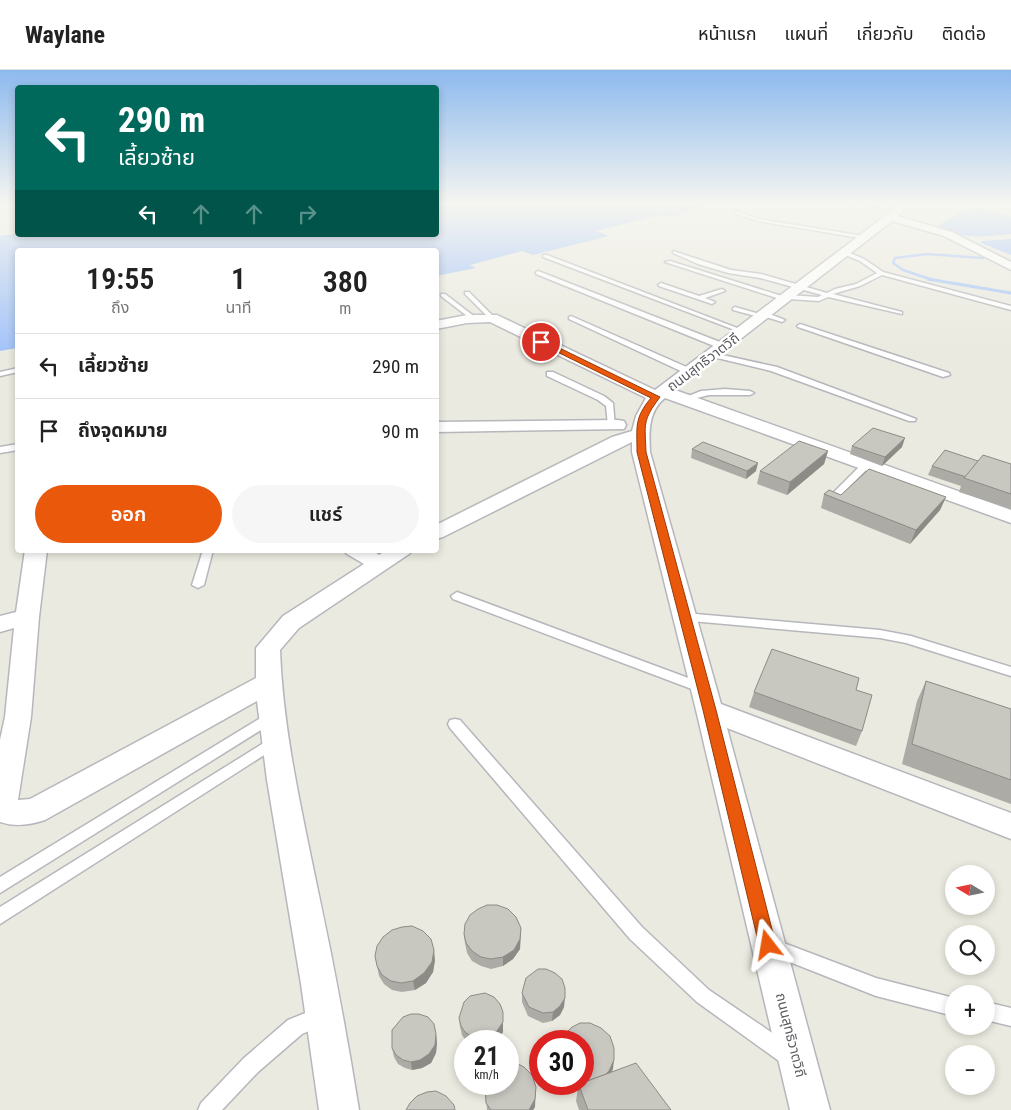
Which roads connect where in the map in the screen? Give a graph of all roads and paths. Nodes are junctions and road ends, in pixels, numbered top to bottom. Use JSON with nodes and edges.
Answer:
{"nodes":[{"id":1,"x":676,"y":253,"type":"edge"},
{"id":2,"x":982,"y":253,"type":"edge"},
{"id":3,"x":845,"y":254,"type":"joint"},
{"id":4,"x":545,"y":256,"type":"dead end"},
{"id":5,"x":668,"y":262,"type":"dead end"},
{"id":6,"x":1011,"y":267,"type":"edge"},
{"id":7,"x":538,"y":273,"type":"dead end"},
{"id":8,"x":881,"y":273,"type":"junction"},
{"id":9,"x":661,"y":285,"type":"dead end"},
{"id":10,"x":722,"y":291,"type":"dead end"},
{"id":11,"x":467,"y":293,"type":"dead end"},
{"id":12,"x":826,"y":295,"type":"junction"},
{"id":13,"x":443,"y":296,"type":"dead end"},
{"id":14,"x":699,"y":298,"type":"junction"},
{"id":15,"x":712,"y":302,"type":"dead end"},
{"id":16,"x":780,"y":306,"type":"junction"},
{"id":17,"x":1011,"y":308,"type":"edge"},
{"id":18,"x":735,"y":309,"type":"dead end"},
{"id":19,"x":900,"y":313,"type":"dead end"},
{"id":20,"x":473,"y":318,"type":"junction"},
{"id":21,"x":492,"y":318,"type":"junction"},
{"id":22,"x":571,"y":318,"type":"dead end"},
{"id":23,"x":439,"y":324,"type":"edge"},
{"id":24,"x":800,"y":326,"type":"dead end"},
{"id":25,"x":742,"y":332,"type":"junction"},
{"id":26,"x":717,"y":350,"type":"junction"},
{"id":27,"x":15,"y":371,"type":"edge"},
{"id":28,"x":688,"y":371,"type":"junction"},
{"id":29,"x":0,"y":374,"type":"edge"},
{"id":30,"x":550,"y":374,"type":"dead end"},
{"id":31,"x":946,"y":376,"type":"dead end"},
{"id":32,"x":750,"y":393,"type":"dead end"},
{"id":33,"x":668,"y":396,"type":"junction"},
{"id":34,"x":912,"y":419,"type":"dead end"},
{"id":35,"x":439,"y":427,"type":"edge"},
{"id":36,"x":622,"y":429,"type":"junction"},
{"id":37,"x":15,"y":448,"type":"edge"},
{"id":38,"x":0,"y":450,"type":"edge"},
{"id":39,"x":866,"y":465,"type":"junction"},
{"id":40,"x":836,"y":495,"type":"edge"},
{"id":41,"x":1011,"y":517,"type":"edge"},
{"id":42,"x":439,"y":530,"type":"edge"},
{"id":43,"x":36,"y":553,"type":"edge"},
{"id":44,"x":207,"y":553,"type":"edge"},
{"id":45,"x":361,"y":553,"type":"edge"},
{"id":46,"x":397,"y":553,"type":"edge"},
{"id":47,"x":377,"y":566,"type":"junction"},
{"id":48,"x":198,"y":585,"type":"dead end"},
{"id":49,"x":457,"y":596,"type":"dead end"},
{"id":50,"x":27,"y":617,"type":"junction"},
{"id":51,"x":684,"y":617,"type":"junction"},
{"id":52,"x":0,"y":624,"type":"edge"},
{"id":53,"x":1011,"y":672,"type":"edge"},
{"id":54,"x":268,"y":683,"type":"junction"},
{"id":55,"x":706,"y":699,"type":"junction"},
{"id":56,"x":272,"y":716,"type":"junction"},
{"id":57,"x":455,"y":724,"type":"dead end"},
{"id":58,"x":275,"y":741,"type":"junction"},
{"id":59,"x":1011,"y":826,"type":"edge"},
{"id":60,"x":0,"y":886,"type":"edge"},
{"id":61,"x":0,"y":916,"type":"edge"},
{"id":62,"x":768,"y":945,"type":"junction"},
{"id":63,"x":945,"y":1005,"type":"edge"},
{"id":64,"x":995,"y":1013,"type":"edge"},
{"id":65,"x":326,"y":1014,"type":"junction"},
{"id":66,"x":1011,"y":1017,"type":"edge"},
{"id":67,"x":798,"y":1063,"type":"junction"},
{"id":68,"x":208,"y":1110,"type":"edge"},
{"id":69,"x":340,"y":1110,"type":"edge"},
{"id":70,"x":810,"y":1110,"type":"edge"}],
"edges":[{"from":1,"to":16,"type":"lane"},
{"from":2,"to":6,"type":"street"},
{"from":3,"to":8,"type":"lane"},
{"from":3,"to":16,"type":"street","name":"ถนนสุทธิวาตวิถี"},
{"from":4,"to":25,"type":"lane"},
{"from":5,"to":16,"type":"lane"},
{"from":7,"to":26,"type":"lane"},
{"from":8,"to":12,"type":"lane"},
{"from":8,"to":17,"type":"lane"},
{"from":9,"to":14,"type":"lane"},
{"from":10,"to":14,"type":"lane"},
{"from":11,"to":21,"type":"lane"},
{"from":12,"to":16,"type":"lane"},
{"from":12,"to":16,"type":"lane"},
{"from":12,"to":19,"type":"lane"},
{"from":13,"to":20,"type":"lane"},
{"from":14,"to":15,"type":"lane"},
{"from":16,"to":18,"type":"lane"},
{"from":16,"to":25,"type":"street","name":"ถนนสุทธิวาตวิถี"},
{"from":20,"to":21,"type":"street"},
{"from":20,"to":23,"type":"street"},
{"from":21,"to":33,"type":"street"},
{"from":22,"to":28,"type":"lane"},
{"from":24,"to":31,"type":"lane"},
{"from":25,"to":26,"type":"street","name":"ถนนสุทธิวาตวิถี"},
{"from":26,"to":28,"type":"street","name":"ถนนสุทธิวาตวิถี"},
{"from":26,"to":34,"type":"lane"},
{"from":27,"to":29,"type":"lane"},
{"from":28,"to":33,"type":"street","name":"ถนนสุทธิวาตวิถี"},
{"from":30,"to":36,"type":"lane"},
{"from":32,"to":33,"type":"lane"},
{"from":33,"to":36,"type":"street","name":"ถนนสุทธิวาตวิถี"},
{"from":33,"to":39,"type":"street"},
{"from":35,"to":36,"type":"street"},
{"from":36,"to":42,"type":"street"},
{"from":36,"to":51,"type":"street","name":"ถนนสุทธิวาตวิถี"},
{"from":37,"to":38,"type":"lane"},
{"from":39,"to":40,"type":"lane"},
{"from":39,"to":41,"type":"street"},
{"from":43,"to":50,"type":"street"},
{"from":44,"to":48,"type":"lane"},
{"from":45,"to":47,"type":"street"},
{"from":46,"to":47,"type":"street"},
{"from":47,"to":54,"type":"street"},
{"from":49,"to":55,"type":"lane"},
{"from":50,"to":52,"type":"street"},
{"from":50,"to":54,"type":"street"},
{"from":51,"to":53,"type":"lane"},
{"from":51,"to":55,"type":"street","name":"ถนนสุทธิวาตวิถี"},
{"from":54,"to":56,"type":"street"},
{"from":55,"to":59,"type":"street"},
{"from":55,"to":62,"type":"street","name":"ถนนสุทธิวาตวิถี"},
{"from":56,"to":58,"type":"street"},
{"from":56,"to":60,"type":"lane"},
{"from":57,"to":67,"type":"lane"},
{"from":58,"to":61,"type":"lane"},
{"from":58,"to":65,"type":"street"},
{"from":62,"to":63,"type":"lane"},
{"from":62,"to":67,"type":"street","name":"ถนนสุทธิวาตวิถี"},
{"from":64,"to":66,"type":"lane"},
{"from":65,"to":68,"type":"lane"},
{"from":65,"to":69,"type":"street"},
{"from":67,"to":70,"type":"street","name":"ถนนสุทธิวาตวิถี"}]}
